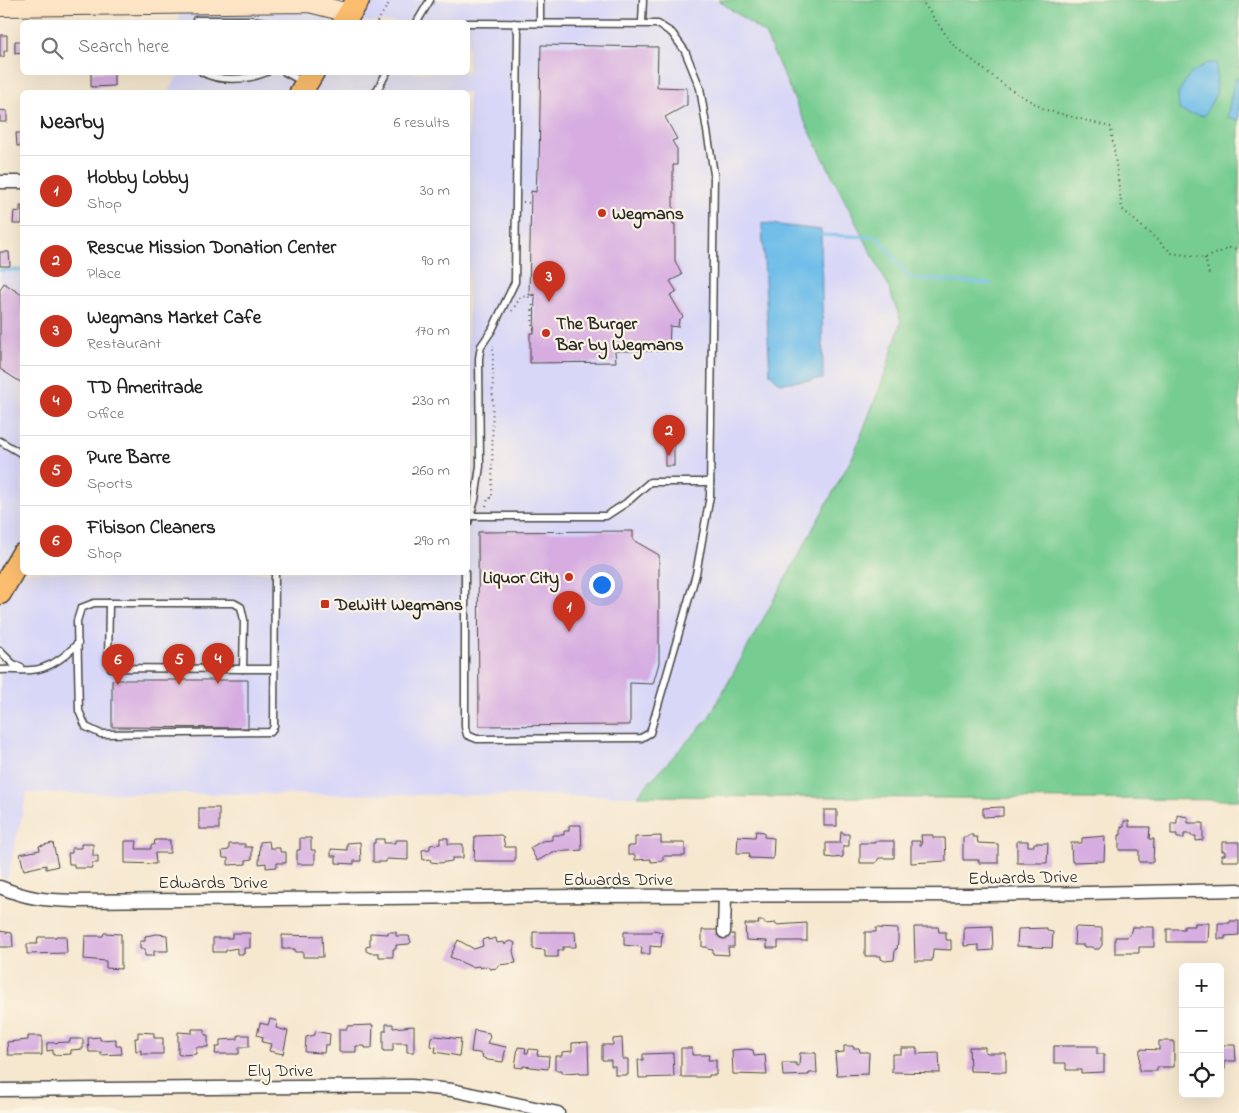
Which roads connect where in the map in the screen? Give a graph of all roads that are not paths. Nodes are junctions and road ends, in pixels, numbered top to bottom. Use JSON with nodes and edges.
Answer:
{"nodes":[{"id":1,"x":430,"y":0,"type":"edge"},
{"id":2,"x":540,"y":0,"type":"edge"},
{"id":3,"x":642,"y":0,"type":"edge"},
{"id":4,"x":310,"y":1,"type":"edge"},
{"id":5,"x":143,"y":2,"type":"edge"},
{"id":6,"x":0,"y":7,"type":"edge"},
{"id":7,"x":350,"y":12,"type":"edge"},
{"id":8,"x":196,"y":16,"type":"edge"},
{"id":9,"x":250,"y":20,"type":"edge"},
{"id":10,"x":418,"y":20,"type":"edge"},
{"id":11,"x":540,"y":22,"type":"junction"},
{"id":12,"x":470,"y":23,"type":"edge"},
{"id":13,"x":514,"y":23,"type":"junction"},
{"id":14,"x":642,"y":24,"type":"junction"},
{"id":15,"x":208,"y":75,"type":"edge"},
{"id":16,"x":259,"y":75,"type":"edge"},
{"id":17,"x":290,"y":75,"type":"edge"},
{"id":18,"x":385,"y":75,"type":"edge"},
{"id":19,"x":307,"y":83,"type":"edge"},
{"id":20,"x":377,"y":90,"type":"edge"},
{"id":21,"x":0,"y":182,"type":"edge"},
{"id":22,"x":20,"y":182,"type":"edge"},
{"id":23,"x":0,"y":441,"type":"edge"},
{"id":24,"x":20,"y":453,"type":"edge"},
{"id":25,"x":710,"y":482,"type":"junction"},
{"id":26,"x":470,"y":517,"type":"edge"},
{"id":27,"x":470,"y":520,"type":"edge"},
{"id":28,"x":20,"y":559,"type":"edge"},
{"id":29,"x":275,"y":575,"type":"edge"},
{"id":30,"x":465,"y":575,"type":"edge"},
{"id":31,"x":0,"y":593,"type":"edge"},
{"id":32,"x":109,"y":603,"type":"junction"},
{"id":33,"x":78,"y":643,"type":"junction"},
{"id":34,"x":0,"y":651,"type":"edge"},
{"id":35,"x":244,"y":669,"type":"junction"},
{"id":36,"x":274,"y":669,"type":"junction"},
{"id":37,"x":0,"y":670,"type":"edge"},
{"id":38,"x":32,"y":670,"type":"junction"},
{"id":39,"x":0,"y":887,"type":"edge"},
{"id":40,"x":1239,"y":890,"type":"edge"},
{"id":41,"x":725,"y":896,"type":"junction"},
{"id":42,"x":724,"y":932,"type":"dead end"},
{"id":43,"x":0,"y":1090,"type":"edge"},
{"id":44,"x":558,"y":1113,"type":"edge"}],
"edges":[{"from":1,"to":10,"type":"lane"},
{"from":2,"to":11,"type":"lane"},
{"from":3,"to":14,"type":"lane"},
{"from":4,"to":7,"type":"street"},
{"from":4,"to":8,"type":"street"},
{"from":5,"to":6,"type":"street"},
{"from":5,"to":8,"type":"street"},
{"from":8,"to":9,"type":"lane"},
{"from":11,"to":13,"type":"lane"},
{"from":11,"to":14,"type":"lane"},
{"from":12,"to":13,"type":"lane"},
{"from":13,"to":26,"type":"lane"},
{"from":14,"to":25,"type":"lane"},
{"from":15,"to":16,"type":"lane"},
{"from":17,"to":19,"type":"lane"},
{"from":18,"to":20,"type":"lane"},
{"from":21,"to":22,"type":"street"},
{"from":23,"to":24,"type":"lane"},
{"from":25,"to":27,"type":"lane"},
{"from":25,"to":30,"type":"lane"},
{"from":28,"to":31,"type":"highway"},
{"from":29,"to":36,"type":"lane"},
{"from":32,"to":33,"type":"lane"},
{"from":32,"to":35,"type":"lane"},
{"from":32,"to":35,"type":"lane"},
{"from":33,"to":36,"type":"lane"},
{"from":33,"to":38,"type":"lane"},
{"from":34,"to":38,"type":"lane"},
{"from":35,"to":36,"type":"lane"},
{"from":37,"to":38,"type":"lane"},
{"from":39,"to":41,"type":"street","name":"Edwards Drive"},
{"from":40,"to":41,"type":"street","name":"Edwards Drive"},
{"from":41,"to":42,"type":"street"},
{"from":43,"to":44,"type":"street","name":"Ely Drive"}]}
